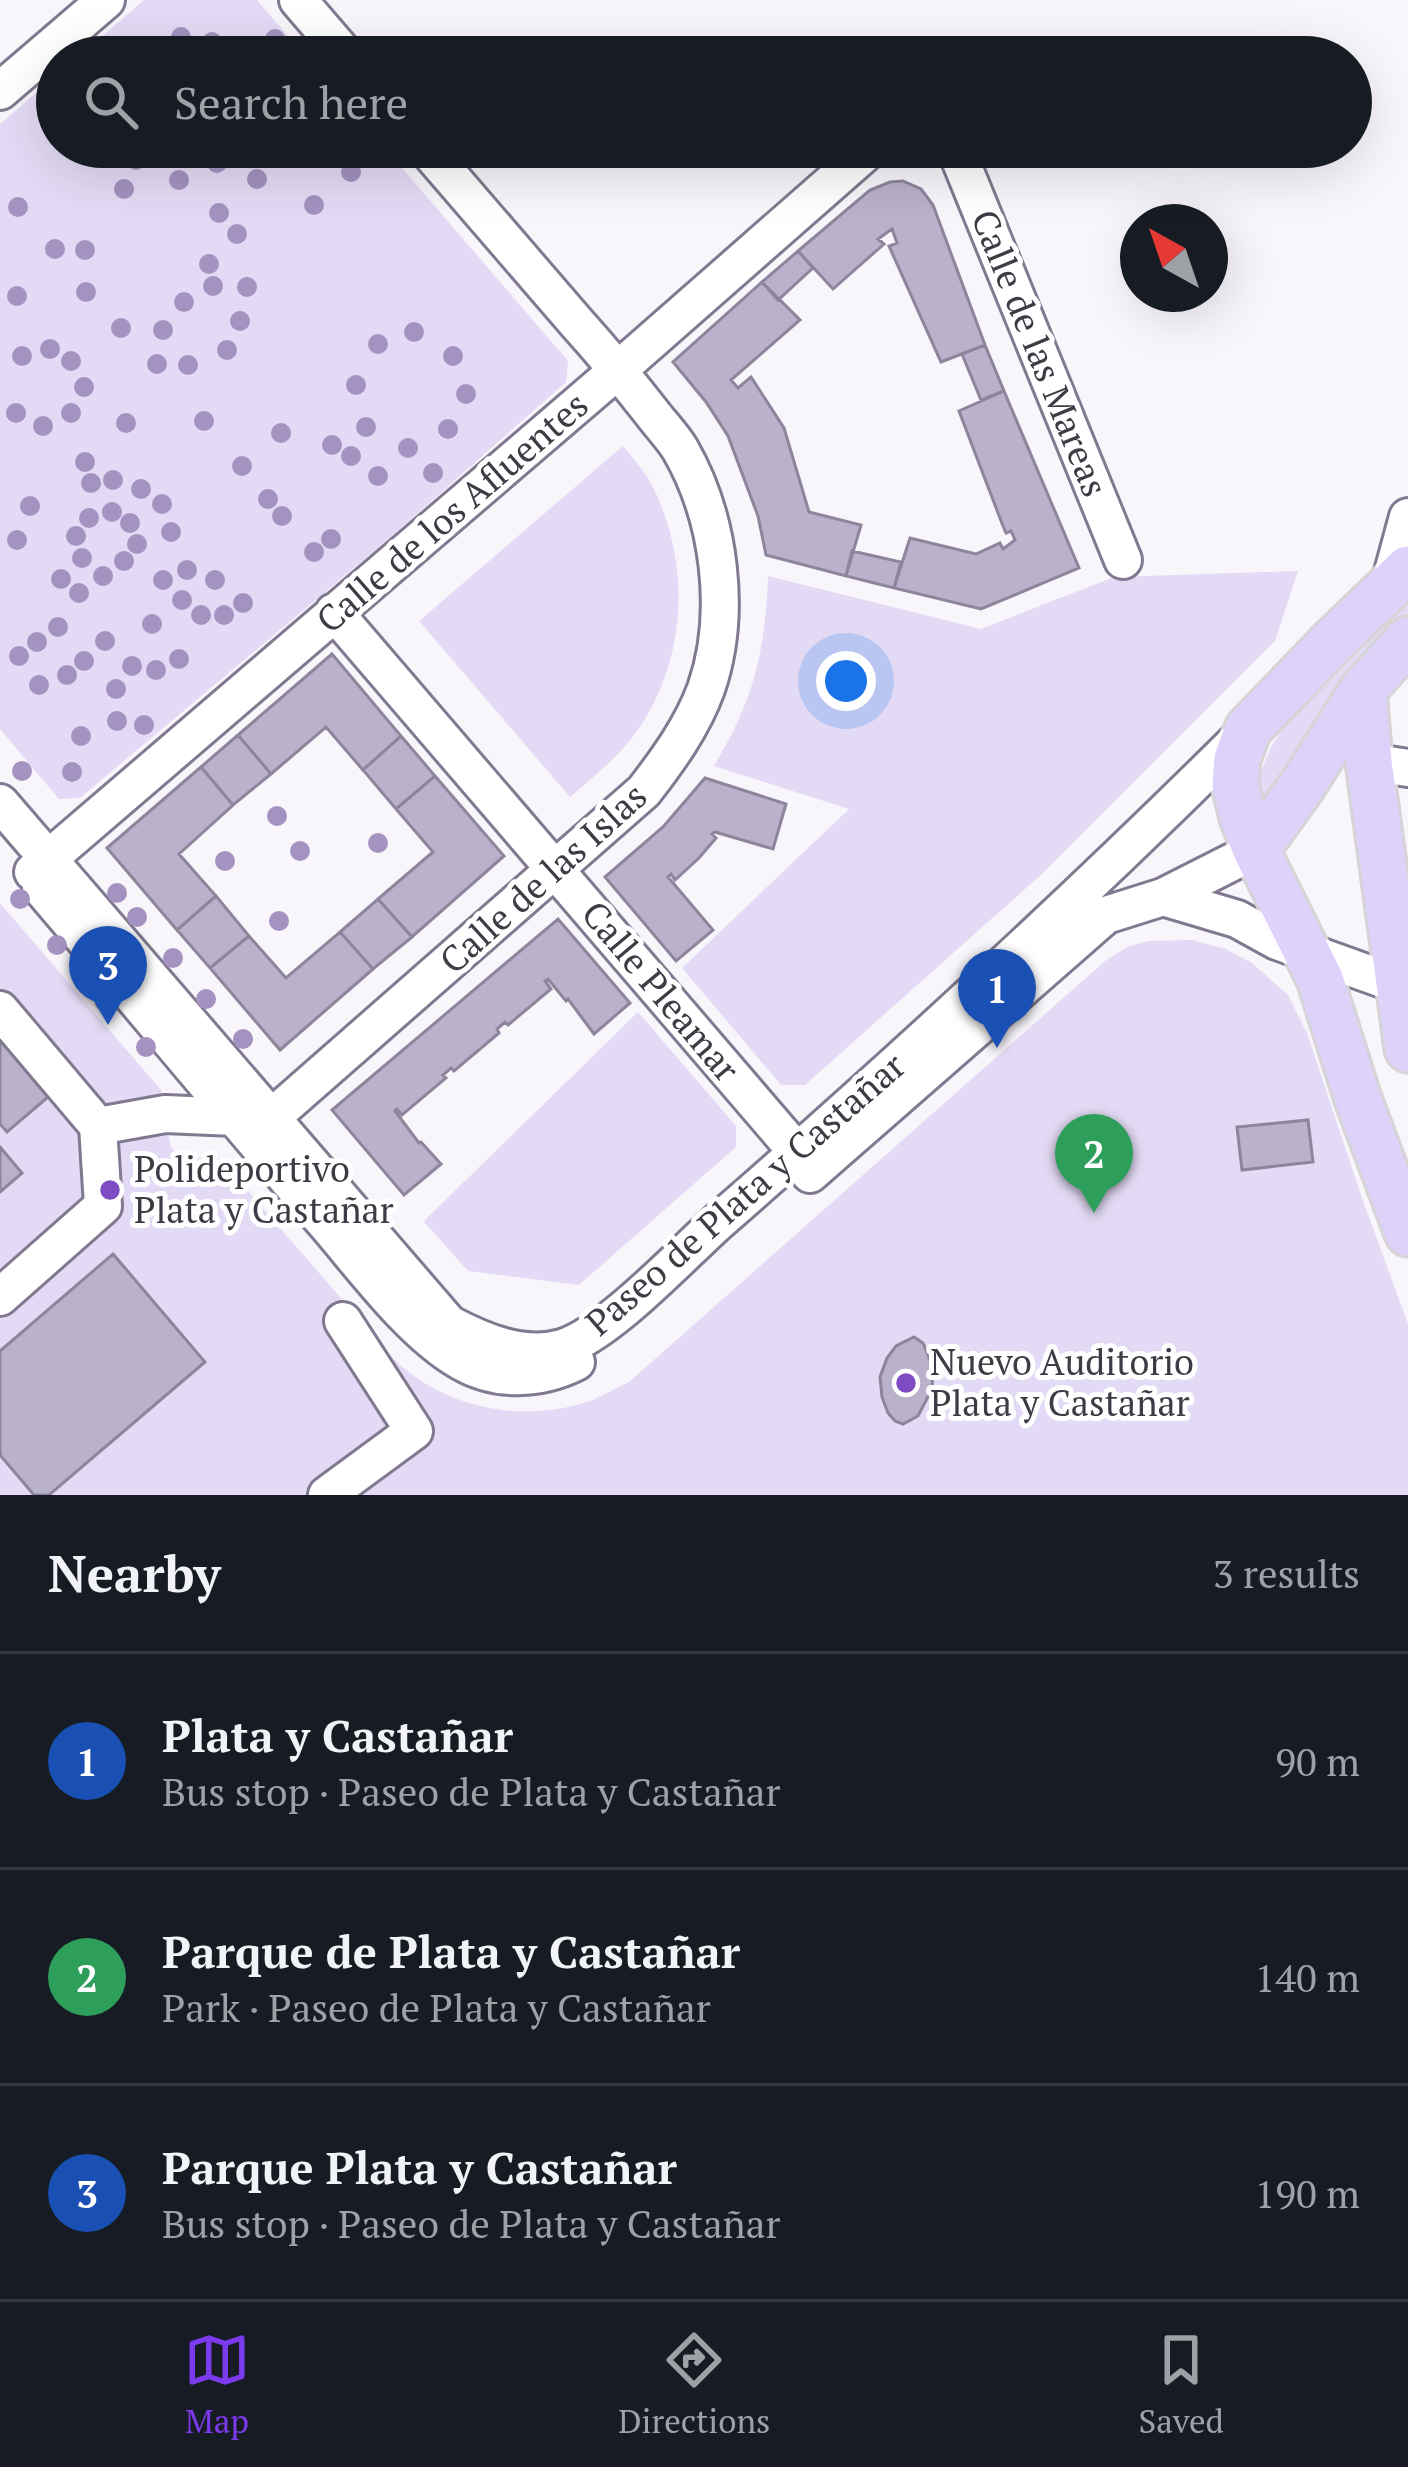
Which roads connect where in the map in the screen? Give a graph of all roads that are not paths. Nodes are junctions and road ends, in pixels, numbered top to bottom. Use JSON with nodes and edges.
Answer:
{"nodes":[{"id":1,"x":106,"y":0,"type":"edge"},
{"id":2,"x":298,"y":0,"type":"edge"},
{"id":3,"x":64,"y":36,"type":"edge"},
{"id":4,"x":329,"y":36,"type":"edge"},
{"id":5,"x":36,"y":60,"type":"edge"},
{"id":6,"x":0,"y":91,"type":"edge"},
{"id":7,"x":443,"y":168,"type":"edge"},
{"id":8,"x":848,"y":168,"type":"edge"},
{"id":9,"x":964,"y":168,"type":"edge"},
{"id":10,"x":618,"y":370,"type":"junction"},
{"id":11,"x":1408,"y":517,"type":"edge"},
{"id":12,"x":1123,"y":560,"type":"dead end"},
{"id":13,"x":1399,"y":578,"type":"edge"},
{"id":14,"x":334,"y":612,"type":"junction"},
{"id":15,"x":1408,"y":640,"type":"edge"},
{"id":16,"x":1363,"y":690,"type":"junction"},
{"id":17,"x":1248,"y":729,"type":"junction"},
{"id":18,"x":1388,"y":765,"type":"edge"},
{"id":19,"x":0,"y":803,"type":"edge"},
{"id":20,"x":0,"y":839,"type":"edge"},
{"id":21,"x":1256,"y":850,"type":"junction"},
{"id":22,"x":39,"y":866,"type":"junction"},
{"id":23,"x":557,"y":869,"type":"junction"},
{"id":24,"x":1163,"y":897,"type":"junction"},
{"id":25,"x":1305,"y":950,"type":"junction"},
{"id":26,"x":1403,"y":987,"type":"edge"},
{"id":27,"x":0,"y":1010,"type":"edge"},
{"id":28,"x":1408,"y":1049,"type":"edge"},
{"id":29,"x":252,"y":1123,"type":"junction"},
{"id":30,"x":98,"y":1126,"type":"junction"},
{"id":31,"x":798,"y":1154,"type":"junction"},
{"id":32,"x":1408,"y":1233,"type":"edge"},
{"id":33,"x":0,"y":1297,"type":"edge"},
{"id":34,"x":343,"y":1321,"type":"dead end"},
{"id":35,"x":327,"y":1495,"type":"edge"}],
"edges":[{"from":1,"to":3,"type":"street"},
{"from":2,"to":4,"type":"street"},
{"from":5,"to":6,"type":"street"},
{"from":7,"to":10,"type":"street","name":"Calle de las Islas"},
{"from":8,"to":10,"type":"street","name":"Calle de los Afluentes"},
{"from":9,"to":12,"type":"street","name":"Calle de las Mareas"},
{"from":10,"to":14,"type":"street","name":"Calle de los Afluentes"},
{"from":10,"to":23,"type":"street","name":"Calle de las Islas"},
{"from":11,"to":13,"type":"street"},
{"from":13,"to":17,"type":"main road"},
{"from":14,"to":22,"type":"street","name":"Calle de los Afluentes"},
{"from":14,"to":23,"type":"street","name":"Calle Pleamar"},
{"from":15,"to":16,"type":"main road"},
{"from":16,"to":18,"type":"main road"},
{"from":16,"to":21,"type":"main road"},
{"from":17,"to":21,"type":"main road"},
{"from":17,"to":31,"type":"street","name":"Paseo de Plata y Castañar"},
{"from":18,"to":26,"type":"main road"},
{"from":19,"to":22,"type":"street","name":"Paseo de Plata y Castañar"},
{"from":20,"to":22,"type":"street","name":"Paseo de Plata y Castañar"},
{"from":21,"to":24,"type":"street","name":"Paseo de Plata y Castañar"},
{"from":21,"to":25,"type":"main road"},
{"from":22,"to":29,"type":"street","name":"Paseo de Plata y Castañar"},
{"from":23,"to":29,"type":"street","name":"Calle de las Islas"},
{"from":23,"to":31,"type":"street","name":"Calle Pleamar"},
{"from":24,"to":25,"type":"street"},
{"from":24,"to":29,"type":"street","name":"Paseo de Plata y Castañar"},
{"from":25,"to":26,"type":"street"},
{"from":25,"to":32,"type":"main road"},
{"from":26,"to":28,"type":"main road"},
{"from":27,"to":30,"type":"street"},
{"from":29,"to":30,"type":"street"},
{"from":29,"to":31,"type":"street","name":"Paseo de Plata y Castañar"},
{"from":30,"to":33,"type":"street"},
{"from":34,"to":35,"type":"street"}]}
